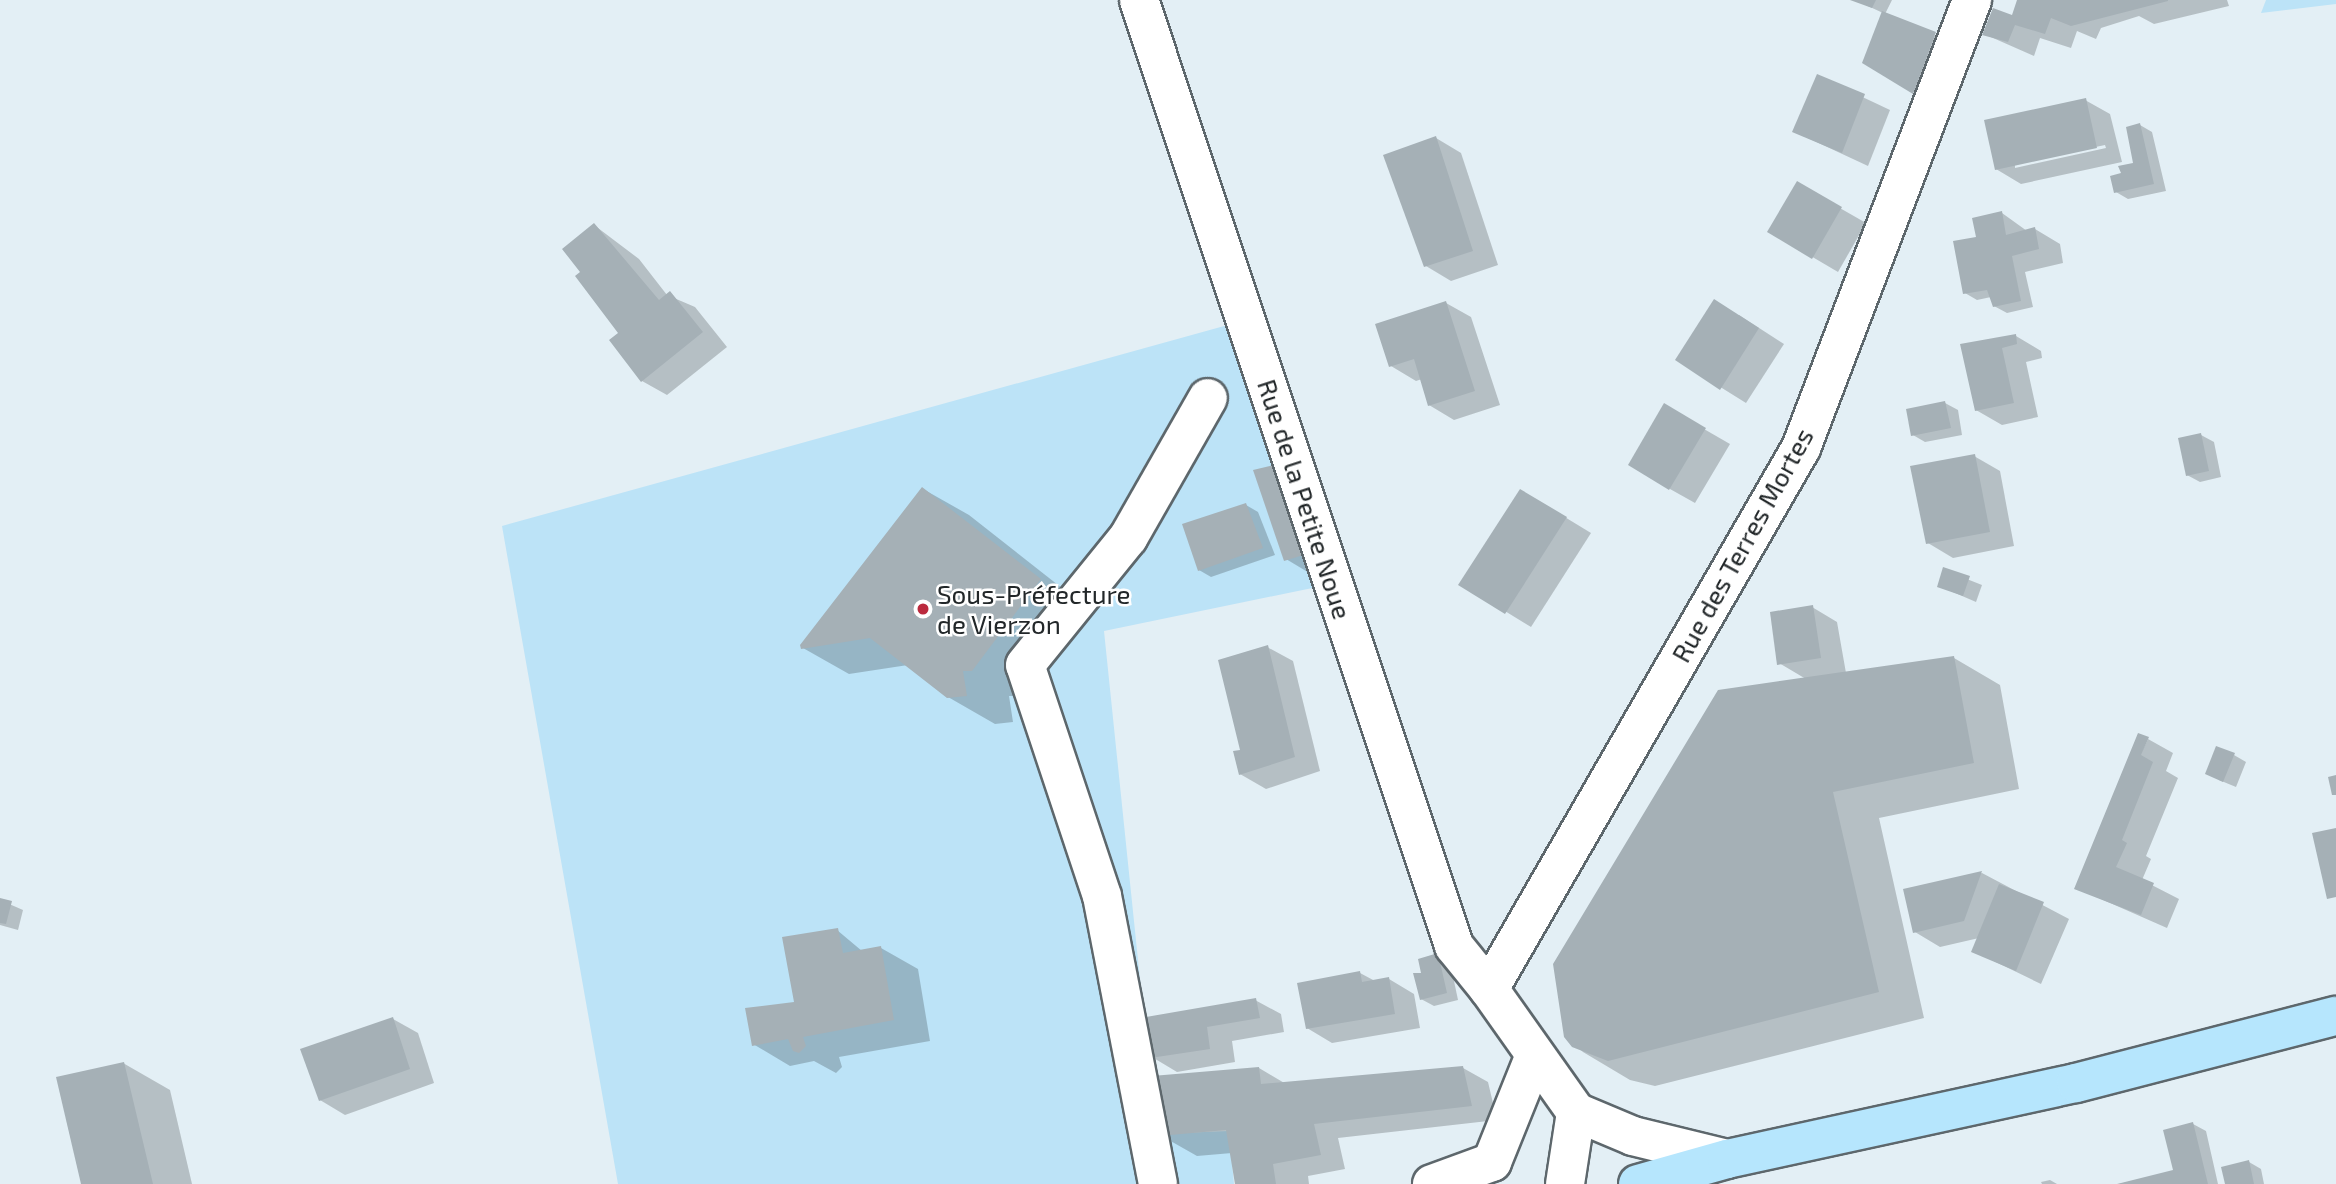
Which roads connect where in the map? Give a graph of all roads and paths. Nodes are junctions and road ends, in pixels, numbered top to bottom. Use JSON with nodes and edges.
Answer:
{"nodes":[{"id":1,"x":1139,"y":0,"type":"edge"},
{"id":2,"x":1972,"y":0,"type":"edge"},
{"id":3,"x":1208,"y":398,"type":"dead end"},
{"id":4,"x":1489,"y":989,"type":"junction"},
{"id":5,"x":2336,"y":1016,"type":"edge"},
{"id":6,"x":1535,"y":1055,"type":"junction"},
{"id":7,"x":1576,"y":1112,"type":"junction"},
{"id":8,"x":1727,"y":1159,"type":"junction"},
{"id":9,"x":1158,"y":1184,"type":"edge"},
{"id":10,"x":1432,"y":1184,"type":"edge"},
{"id":11,"x":1565,"y":1184,"type":"edge"},
{"id":12,"x":1638,"y":1184,"type":"edge"}],
"edges":[{"from":1,"to":4,"type":"street","name":"Rue de la Petite Noue"},
{"from":2,"to":4,"type":"street","name":"Rue des Terres Mortes"},
{"from":3,"to":9,"type":"street"},
{"from":4,"to":6,"type":"street"},
{"from":5,"to":8,"type":"main road"},
{"from":6,"to":7,"type":"street"},
{"from":6,"to":10,"type":"street"},
{"from":7,"to":8,"type":"street"},
{"from":7,"to":11,"type":"street"},
{"from":8,"to":12,"type":"main road"}]}
